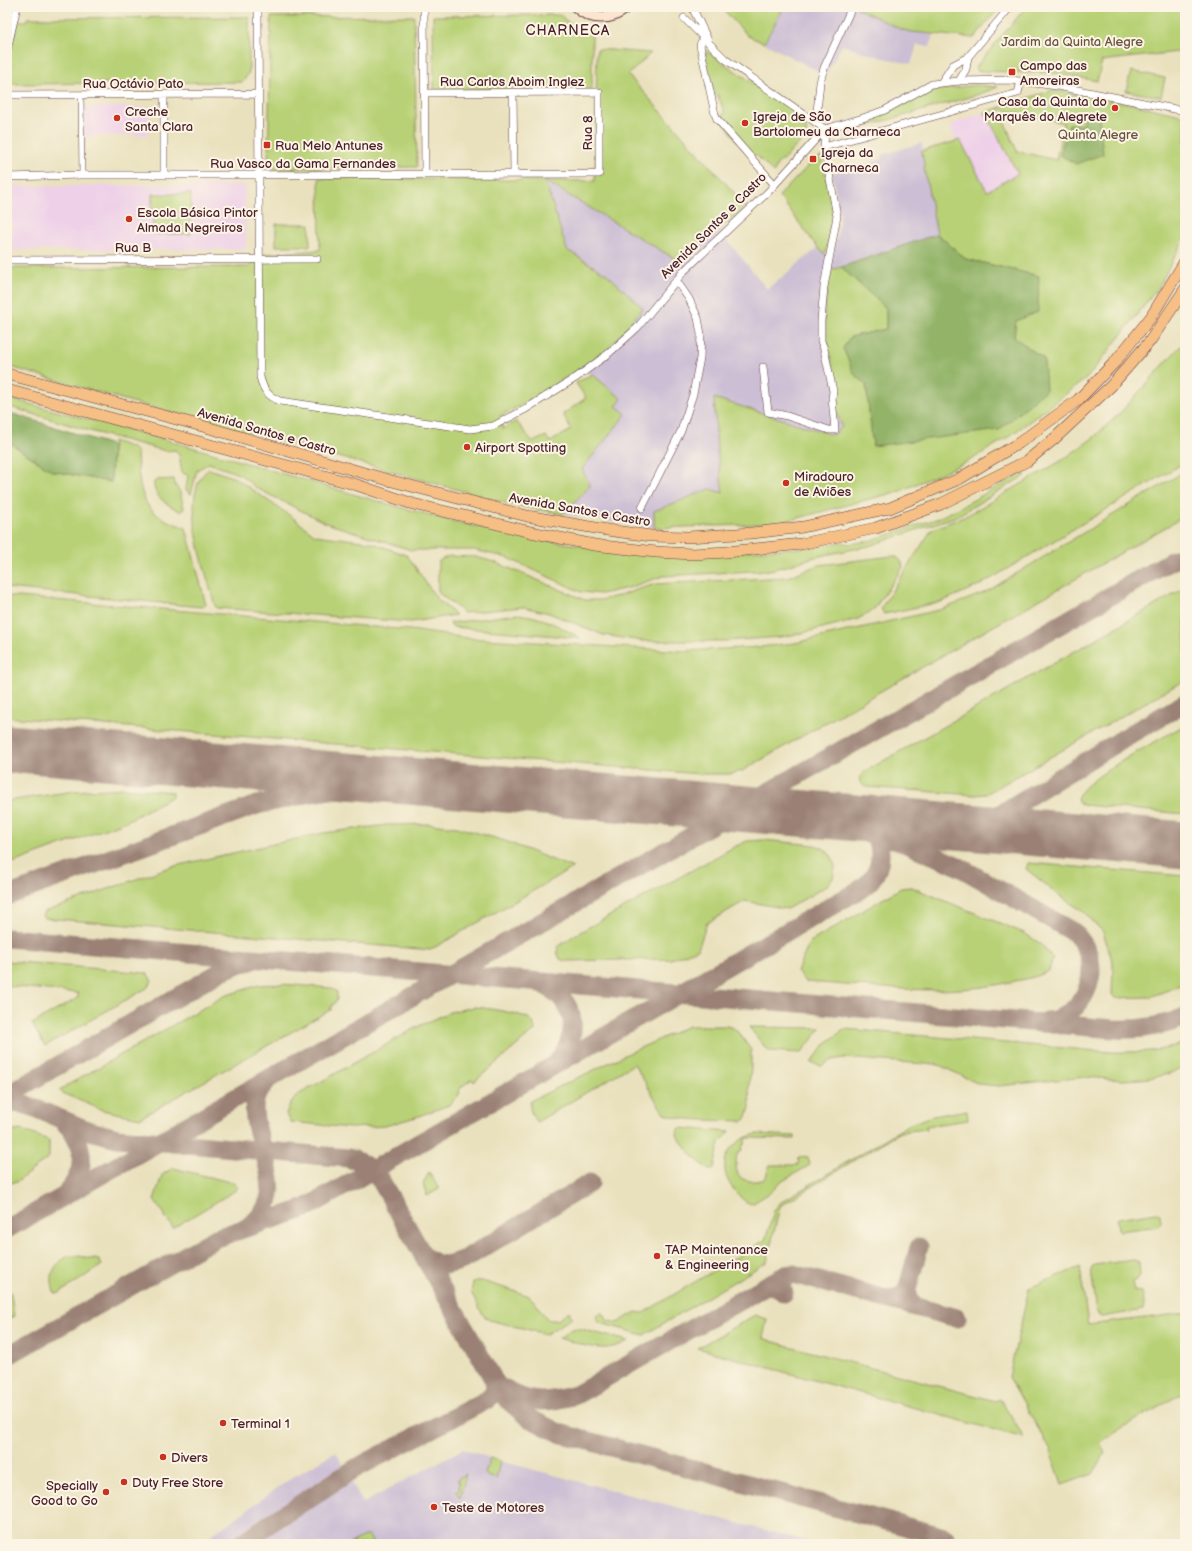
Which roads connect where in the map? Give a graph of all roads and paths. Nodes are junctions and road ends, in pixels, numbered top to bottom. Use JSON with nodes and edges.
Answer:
{"nodes":[{"id":1,"x":8,"y":7,"type":"edge"},
{"id":2,"x":17,"y":7,"type":"edge"},
{"id":3,"x":258,"y":7,"type":"edge"},
{"id":4,"x":424,"y":7,"type":"edge"},
{"id":5,"x":628,"y":7,"type":"edge"},
{"id":6,"x":692,"y":7,"type":"edge"},
{"id":7,"x":852,"y":7,"type":"edge"},
{"id":8,"x":1010,"y":7,"type":"edge"},
{"id":9,"x":576,"y":8,"type":"edge"},
{"id":10,"x":7,"y":11,"type":"edge"},
{"id":11,"x":684,"y":18,"type":"dead end"},
{"id":12,"x":703,"y":38,"type":"junction"},
{"id":13,"x":712,"y":47,"type":"junction"},
{"id":14,"x":7,"y":50,"type":"edge"},
{"id":15,"x":968,"y":57,"type":"junction"},
{"id":16,"x":959,"y":81,"type":"junction"},
{"id":17,"x":1021,"y":81,"type":"junction"},
{"id":18,"x":941,"y":83,"type":"junction"},
{"id":19,"x":599,"y":92,"type":"joint"},
{"id":20,"x":424,"y":93,"type":"junction"},
{"id":21,"x":513,"y":93,"type":"junction"},
{"id":22,"x":164,"y":94,"type":"junction"},
{"id":23,"x":259,"y":94,"type":"junction"},
{"id":24,"x":7,"y":95,"type":"edge"},
{"id":25,"x":81,"y":95,"type":"junction"},
{"id":26,"x":1184,"y":110,"type":"edge"},
{"id":27,"x":816,"y":122,"type":"junction"},
{"id":28,"x":824,"y":128,"type":"junction"},
{"id":29,"x":824,"y":147,"type":"junction"},
{"id":30,"x":260,"y":174,"type":"junction"},
{"id":31,"x":425,"y":174,"type":"junction"},
{"id":32,"x":514,"y":174,"type":"junction"},
{"id":33,"x":599,"y":174,"type":"joint"},
{"id":34,"x":82,"y":175,"type":"junction"},
{"id":35,"x":164,"y":176,"type":"junction"},
{"id":36,"x":7,"y":177,"type":"edge"},
{"id":37,"x":774,"y":184,"type":"junction"},
{"id":38,"x":260,"y":259,"type":"junction"},
{"id":39,"x":317,"y":259,"type":"dead end"},
{"id":40,"x":7,"y":260,"type":"edge"},
{"id":41,"x":1185,"y":261,"type":"edge"},
{"id":42,"x":676,"y":280,"type":"junction"},
{"id":43,"x":1185,"y":289,"type":"edge"},
{"id":44,"x":763,"y":367,"type":"dead end"},
{"id":45,"x":7,"y":374,"type":"edge"},
{"id":46,"x":7,"y":390,"type":"edge"},
{"id":47,"x":642,"y":508,"type":"dead end"}],
"edges":[{"from":1,"to":10,"type":"street"},
{"from":2,"to":14,"type":"street"},
{"from":3,"to":23,"type":"street"},
{"from":4,"to":20,"type":"street"},
{"from":5,"to":9,"type":"main road"},
{"from":6,"to":13,"type":"street"},
{"from":7,"to":27,"type":"street"},
{"from":8,"to":15,"type":"street"},
{"from":11,"to":12,"type":"street"},
{"from":12,"to":13,"type":"street"},
{"from":12,"to":37,"type":"street"},
{"from":13,"to":27,"type":"street"},
{"from":15,"to":16,"type":"street"},
{"from":15,"to":18,"type":"street"},
{"from":16,"to":17,"type":"street"},
{"from":16,"to":18,"type":"street"},
{"from":17,"to":26,"type":"street"},
{"from":17,"to":29,"type":"street"},
{"from":18,"to":28,"type":"street"},
{"from":19,"to":21,"type":"street","name":"Rua Carlos Aboim Inglez"},
{"from":19,"to":33,"type":"street","name":"Rua 8"},
{"from":20,"to":21,"type":"street","name":"Rua Carlos Aboim Inglez"},
{"from":20,"to":31,"type":"street"},
{"from":21,"to":32,"type":"street"},
{"from":22,"to":23,"type":"street","name":"Rua Octávio Pato"},
{"from":22,"to":25,"type":"street","name":"Rua Octávio Pato"},
{"from":22,"to":35,"type":"street"},
{"from":23,"to":30,"type":"street"},
{"from":24,"to":25,"type":"street","name":"Rua Octávio Pato"},
{"from":25,"to":34,"type":"street"},
{"from":27,"to":28,"type":"street"},
{"from":28,"to":29,"type":"street"},
{"from":28,"to":37,"type":"street","name":"Avenida Santos e Castro"},
{"from":29,"to":44,"type":"street"},
{"from":30,"to":31,"type":"street","name":"Rua Vasco da Gama Fernandes"},
{"from":30,"to":35,"type":"street","name":"Rua Vasco da Gama Fernandes"},
{"from":30,"to":38,"type":"street"},
{"from":31,"to":32,"type":"street","name":"Rua Vasco da Gama Fernandes"},
{"from":32,"to":33,"type":"street","name":"Rua Vasco da Gama Fernandes"},
{"from":34,"to":35,"type":"street","name":"Rua Vasco da Gama Fernandes"},
{"from":34,"to":36,"type":"street","name":"Rua Vasco da Gama Fernandes"},
{"from":37,"to":42,"type":"street","name":"Avenida Santos e Castro"},
{"from":38,"to":39,"type":"street","name":"Rua B"},
{"from":38,"to":40,"type":"street","name":"Rua B"},
{"from":38,"to":42,"type":"street","name":"Avenida Santos e Castro"},
{"from":41,"to":45,"type":"main road","name":"Avenida Santos e Castro"},
{"from":42,"to":47,"type":"street"},
{"from":43,"to":46,"type":"main road"}]}
